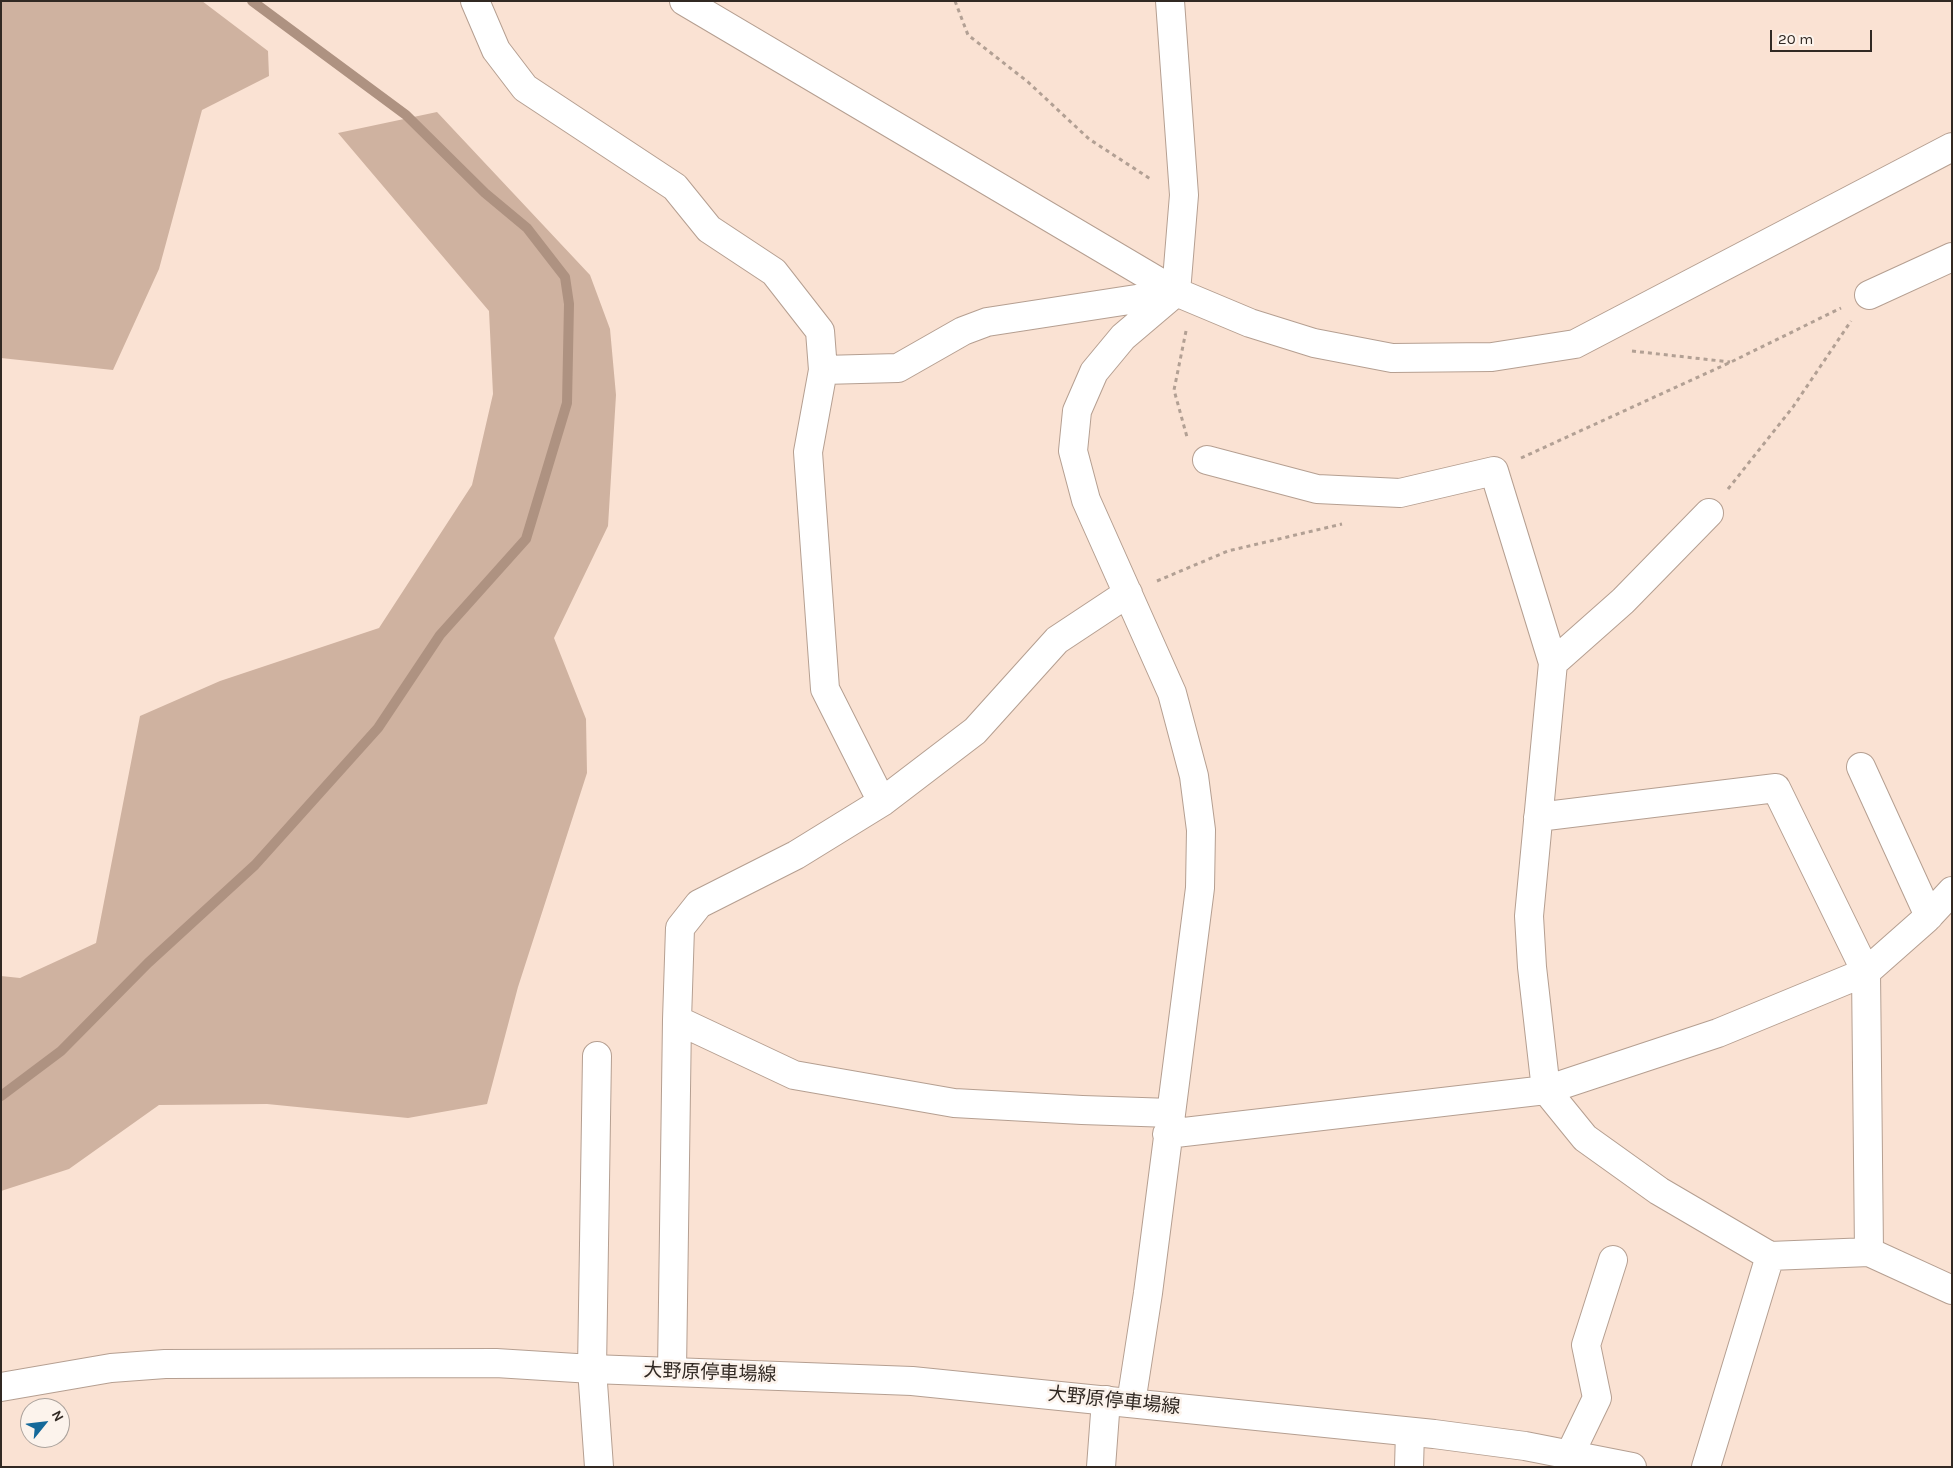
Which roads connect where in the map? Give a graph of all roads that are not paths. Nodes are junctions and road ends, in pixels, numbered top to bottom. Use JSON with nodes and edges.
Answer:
{"nodes":[{"id":1,"x":475,"y":1,"type":"edge"},
{"id":2,"x":684,"y":1,"type":"edge"},
{"id":3,"x":1170,"y":1,"type":"edge"},
{"id":4,"x":1952,"y":147,"type":"edge"},
{"id":5,"x":1952,"y":257,"type":"edge"},
{"id":6,"x":1869,"y":295,"type":"road end"},
{"id":7,"x":1184,"y":296,"type":"junction"},
{"id":8,"x":823,"y":370,"type":"junction"},
{"id":9,"x":1207,"y":460,"type":"road end"},
{"id":10,"x":1709,"y":514,"type":"road end"},
{"id":11,"x":1128,"y":593,"type":"junction"},
{"id":12,"x":1553,"y":663,"type":"junction"},
{"id":13,"x":1861,"y":767,"type":"dead end"},
{"id":14,"x":882,"y":802,"type":"junction"},
{"id":15,"x":1538,"y":817,"type":"junction"},
{"id":16,"x":1952,"y":891,"type":"edge"},
{"id":17,"x":1929,"y":916,"type":"junction"},
{"id":18,"x":1866,"y":972,"type":"junction"},
{"id":19,"x":677,"y":1020,"type":"junction"},
{"id":20,"x":597,"y":1056,"type":"dead end"},
{"id":21,"x":1546,"y":1090,"type":"junction"},
{"id":22,"x":1169,"y":1124,"type":"junction"},
{"id":23,"x":1869,"y":1252,"type":"junction"},
{"id":24,"x":1770,"y":1256,"type":"junction"},
{"id":25,"x":1613,"y":1260,"type":"dead end"},
{"id":26,"x":1952,"y":1290,"type":"edge"},
{"id":27,"x":592,"y":1369,"type":"junction"},
{"id":28,"x":672,"y":1371,"type":"junction"},
{"id":29,"x":1,"y":1387,"type":"edge"},
{"id":30,"x":1119,"y":1401,"type":"junction"},
{"id":31,"x":1410,"y":1432,"type":"junction"},
{"id":32,"x":1570,"y":1454,"type":"junction"},
{"id":33,"x":599,"y":1467,"type":"edge"},
{"id":34,"x":1102,"y":1467,"type":"edge"},
{"id":35,"x":1409,"y":1467,"type":"edge"},
{"id":36,"x":1632,"y":1467,"type":"edge"},
{"id":37,"x":1706,"y":1467,"type":"edge"}],
"edges":[{"from":1,"to":8,"type":"street"},
{"from":2,"to":7,"type":"street"},
{"from":3,"to":7,"type":"street"},
{"from":4,"to":7,"type":"street"},
{"from":5,"to":6,"type":"street"},
{"from":7,"to":8,"type":"street"},
{"from":7,"to":11,"type":"street"},
{"from":8,"to":14,"type":"street"},
{"from":9,"to":12,"type":"street"},
{"from":10,"to":12,"type":"street"},
{"from":11,"to":14,"type":"street"},
{"from":11,"to":22,"type":"street"},
{"from":12,"to":15,"type":"street"},
{"from":13,"to":17,"type":"street"},
{"from":14,"to":19,"type":"street"},
{"from":15,"to":18,"type":"street"},
{"from":15,"to":21,"type":"street"},
{"from":16,"to":17,"type":"street"},
{"from":17,"to":18,"type":"street"},
{"from":18,"to":21,"type":"street"},
{"from":18,"to":23,"type":"street"},
{"from":19,"to":22,"type":"street"},
{"from":19,"to":28,"type":"street"},
{"from":20,"to":27,"type":"street"},
{"from":21,"to":22,"type":"street"},
{"from":21,"to":24,"type":"street"},
{"from":22,"to":30,"type":"street"},
{"from":23,"to":24,"type":"street"},
{"from":23,"to":26,"type":"street"},
{"from":24,"to":37,"type":"street"},
{"from":25,"to":32,"type":"street"},
{"from":27,"to":28,"type":"street","name":"大野原停車場線"},
{"from":27,"to":29,"type":"street","name":"大野原停車場線"},
{"from":27,"to":33,"type":"street"},
{"from":28,"to":30,"type":"street","name":"大野原停車場線"},
{"from":30,"to":31,"type":"street","name":"大野原停車場線"},
{"from":30,"to":34,"type":"street"},
{"from":31,"to":32,"type":"street","name":"大野原停車場線"},
{"from":31,"to":35,"type":"street"},
{"from":32,"to":36,"type":"street","name":"大野原停車場線"}]}
